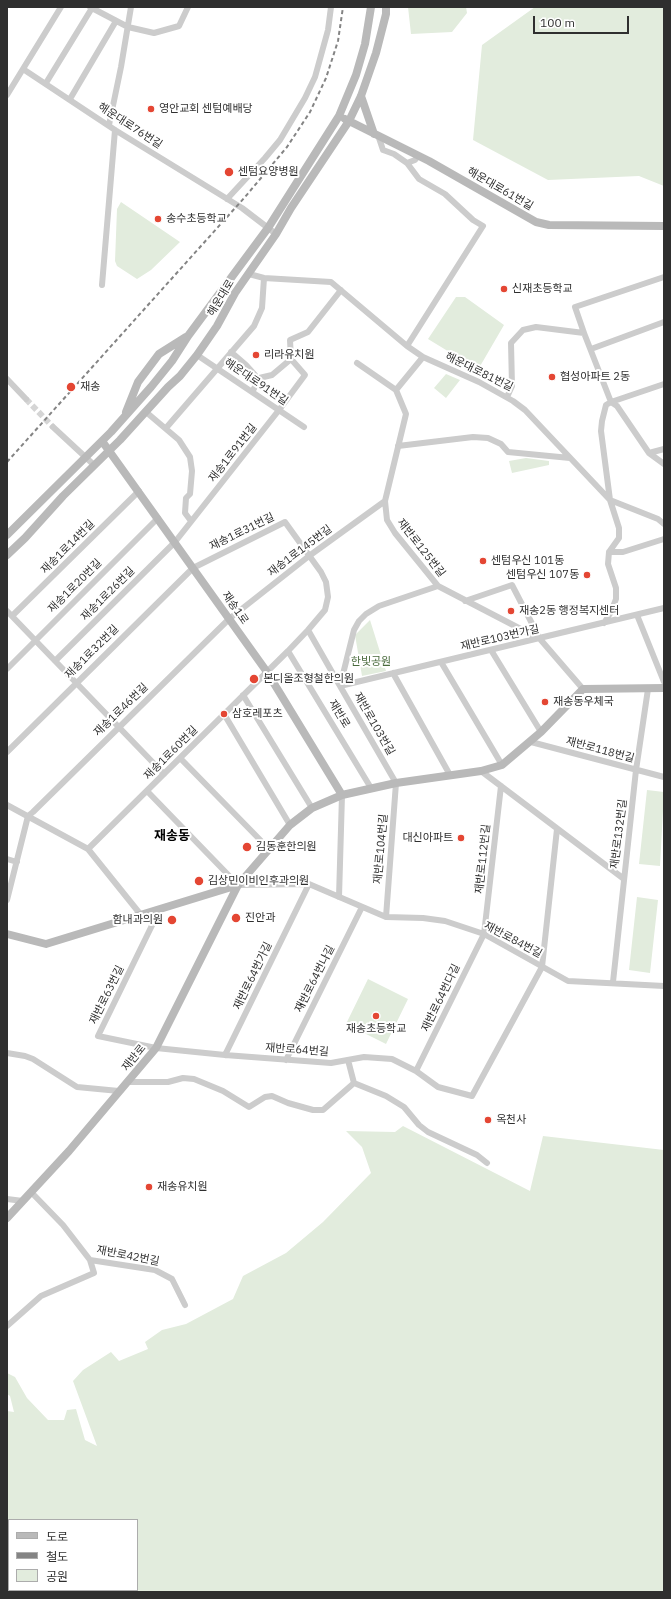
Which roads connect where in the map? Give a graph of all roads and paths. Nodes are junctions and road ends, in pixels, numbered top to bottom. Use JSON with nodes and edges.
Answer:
{"nodes":[{"id":1,"x":61,"y":7,"type":"edge"},
{"id":2,"x":91,"y":7,"type":"edge"},
{"id":3,"x":131,"y":7,"type":"edge"},
{"id":4,"x":188,"y":7,"type":"edge"},
{"id":5,"x":331,"y":7,"type":"edge"},
{"id":6,"x":371,"y":7,"type":"edge"},
{"id":7,"x":386,"y":7,"type":"edge"},
{"id":8,"x":116,"y":21,"type":"junction"},
{"id":9,"x":128,"y":27,"type":"junction"},
{"id":10,"x":23,"y":69,"type":"junction"},
{"id":11,"x":46,"y":83,"type":"junction"},
{"id":12,"x":7,"y":95,"type":"edge"},
{"id":13,"x":361,"y":96,"type":"junction"},
{"id":14,"x":70,"y":99,"type":"junction"},
{"id":15,"x":339,"y":116,"type":"junction"},
{"id":16,"x":349,"y":121,"type":"junction"},
{"id":17,"x":109,"y":125,"type":"junction"},
{"id":18,"x":115,"y":130,"type":"junction"},
{"id":19,"x":376,"y":135,"type":"junction"},
{"id":20,"x":417,"y":158,"type":"junction"},
{"id":21,"x":407,"y":163,"type":"junction"},
{"id":22,"x":414,"y":172,"type":"junction"},
{"id":23,"x":227,"y":199,"type":"junction"},
{"id":24,"x":664,"y":226,"type":"edge"},
{"id":25,"x":268,"y":228,"type":"junction"},
{"id":26,"x":276,"y":234,"type":"junction"},
{"id":27,"x":248,"y":274,"type":"junction"},
{"id":28,"x":664,"y":276,"type":"edge"},
{"id":29,"x":264,"y":278,"type":"junction"},
{"id":30,"x":102,"y":285,"type":"dead end"},
{"id":31,"x":341,"y":290,"type":"junction"},
{"id":32,"x":664,"y":322,"type":"edge"},
{"id":33,"x":584,"y":333,"type":"junction"},
{"id":34,"x":188,"y":336,"type":"junction"},
{"id":35,"x":406,"y":346,"type":"junction"},
{"id":36,"x":591,"y":349,"type":"junction"},
{"id":37,"x":231,"y":352,"type":"junction"},
{"id":38,"x":197,"y":354,"type":"junction"},
{"id":39,"x":423,"y":357,"type":"junction"},
{"id":40,"x":291,"y":359,"type":"junction"},
{"id":41,"x":358,"y":363,"type":"dead end"},
{"id":42,"x":217,"y":368,"type":"junction"},
{"id":43,"x":7,"y":379,"type":"edge"},
{"id":44,"x":256,"y":379,"type":"junction"},
{"id":45,"x":664,"y":384,"type":"edge"},
{"id":46,"x":396,"y":390,"type":"junction"},
{"id":47,"x":252,"y":392,"type":"junction"},
{"id":48,"x":507,"y":397,"type":"junction"},
{"id":49,"x":26,"y":399,"type":"tunnel mouth"},
{"id":50,"x":612,"y":402,"type":"junction"},
{"id":51,"x":279,"y":410,"type":"junction"},
{"id":52,"x":146,"y":412,"type":"junction"},
{"id":53,"x":124,"y":418,"type":"junction"},
{"id":54,"x":53,"y":427,"type":"tunnel mouth"},
{"id":55,"x":304,"y":427,"type":"dead end"},
{"id":56,"x":166,"y":428,"type":"junction"},
{"id":57,"x":102,"y":441,"type":"junction"},
{"id":58,"x":398,"y":446,"type":"junction"},
{"id":59,"x":664,"y":449,"type":"edge"},
{"id":60,"x":109,"y":450,"type":"junction"},
{"id":61,"x":649,"y":454,"type":"junction"},
{"id":62,"x":86,"y":457,"type":"junction"},
{"id":63,"x":570,"y":458,"type":"junction"},
{"id":64,"x":664,"y":464,"type":"edge"},
{"id":65,"x":94,"y":465,"type":"junction"},
{"id":66,"x":139,"y":491,"type":"junction"},
{"id":67,"x":610,"y":500,"type":"junction"},
{"id":68,"x":384,"y":501,"type":"junction"},
{"id":69,"x":158,"y":518,"type":"junction"},
{"id":70,"x":191,"y":521,"type":"junction"},
{"id":71,"x":664,"y":524,"type":"edge"},
{"id":72,"x":7,"y":535,"type":"edge"},
{"id":73,"x":664,"y":539,"type":"edge"},
{"id":74,"x":174,"y":542,"type":"junction"},
{"id":75,"x":609,"y":552,"type":"junction"},
{"id":76,"x":7,"y":555,"type":"edge"},
{"id":77,"x":309,"y":556,"type":"junction"},
{"id":78,"x":193,"y":568,"type":"junction"},
{"id":79,"x":438,"y":586,"type":"junction"},
{"id":80,"x":465,"y":601,"type":"junction"},
{"id":81,"x":664,"y":608,"type":"edge"},
{"id":82,"x":7,"y":611,"type":"edge"},
{"id":83,"x":637,"y":615,"type":"junction"},
{"id":84,"x":12,"y":616,"type":"junction"},
{"id":85,"x":229,"y":619,"type":"junction"},
{"id":86,"x":604,"y":623,"type":"junction"},
{"id":87,"x":308,"y":630,"type":"junction"},
{"id":88,"x":540,"y":639,"type":"junction"},
{"id":89,"x":35,"y":640,"type":"junction"},
{"id":90,"x":491,"y":650,"type":"junction"},
{"id":91,"x":288,"y":651,"type":"junction"},
{"id":92,"x":55,"y":661,"type":"junction"},
{"id":93,"x":441,"y":662,"type":"junction"},
{"id":94,"x":7,"y":669,"type":"edge"},
{"id":95,"x":267,"y":672,"type":"junction"},
{"id":96,"x":393,"y":673,"type":"junction"},
{"id":97,"x":76,"y":682,"type":"junction"},
{"id":98,"x":664,"y":682,"type":"edge"},
{"id":99,"x":340,"y":686,"type":"junction"},
{"id":100,"x":664,"y":688,"type":"edge"},
{"id":101,"x":583,"y":689,"type":"junction"},
{"id":102,"x":648,"y":689,"type":"junction"},
{"id":103,"x":243,"y":695,"type":"junction"},
{"id":104,"x":224,"y":714,"type":"junction"},
{"id":105,"x":119,"y":727,"type":"junction"},
{"id":106,"x":541,"y":732,"type":"junction"},
{"id":107,"x":531,"y":742,"type":"junction"},
{"id":108,"x":7,"y":752,"type":"edge"},
{"id":109,"x":180,"y":758,"type":"junction"},
{"id":110,"x":502,"y":765,"type":"junction"},
{"id":111,"x":636,"y":770,"type":"junction"},
{"id":112,"x":481,"y":771,"type":"junction"},
{"id":113,"x":164,"y":774,"type":"junction"},
{"id":114,"x":450,"y":775,"type":"junction"},
{"id":115,"x":664,"y":777,"type":"edge"},
{"id":116,"x":396,"y":783,"type":"junction"},
{"id":117,"x":501,"y":786,"type":"junction"},
{"id":118,"x":371,"y":788,"type":"junction"},
{"id":119,"x":147,"y":791,"type":"junction"},
{"id":120,"x":342,"y":795,"type":"junction"},
{"id":121,"x":7,"y":805,"type":"edge"},
{"id":122,"x":312,"y":808,"type":"junction"},
{"id":123,"x":28,"y":816,"type":"junction"},
{"id":124,"x":290,"y":825,"type":"junction"},
{"id":125,"x":557,"y":829,"type":"junction"},
{"id":126,"x":88,"y":849,"type":"junction"},
{"id":127,"x":269,"y":849,"type":"junction"},
{"id":128,"x":7,"y":859,"type":"edge"},
{"id":129,"x":17,"y":862,"type":"junction"},
{"id":130,"x":624,"y":879,"type":"junction"},
{"id":131,"x":309,"y":884,"type":"junction"},
{"id":132,"x":238,"y":885,"type":"junction"},
{"id":133,"x":339,"y":897,"type":"junction"},
{"id":134,"x":7,"y":900,"type":"edge"},
{"id":135,"x":362,"y":907,"type":"junction"},
{"id":136,"x":160,"y":909,"type":"junction"},
{"id":137,"x":141,"y":915,"type":"junction"},
{"id":138,"x":386,"y":917,"type":"junction"},
{"id":139,"x":7,"y":934,"type":"edge"},
{"id":140,"x":484,"y":934,"type":"junction"},
{"id":141,"x":542,"y":967,"type":"junction"},
{"id":142,"x":613,"y":982,"type":"junction"},
{"id":143,"x":664,"y":986,"type":"edge"},
{"id":144,"x":156,"y":1048,"type":"junction"},
{"id":145,"x":7,"y":1053,"type":"edge"},
{"id":146,"x":225,"y":1055,"type":"junction"},
{"id":147,"x":286,"y":1060,"type":"junction"},
{"id":148,"x":348,"y":1060,"type":"junction"},
{"id":149,"x":416,"y":1071,"type":"junction"},
{"id":150,"x":128,"y":1082,"type":"junction"},
{"id":151,"x":354,"y":1084,"type":"junction"},
{"id":152,"x":119,"y":1091,"type":"junction"},
{"id":153,"x":487,"y":1163,"type":"dead end"},
{"id":154,"x":31,"y":1192,"type":"junction"},
{"id":155,"x":7,"y":1199,"type":"edge"},
{"id":156,"x":23,"y":1201,"type":"junction"},
{"id":157,"x":7,"y":1218,"type":"edge"},
{"id":158,"x":90,"y":1260,"type":"junction"},
{"id":159,"x":186,"y":1305,"type":"dead end"},
{"id":160,"x":7,"y":1326,"type":"edge"}],
"edges":[{"from":1,"to":10,"type":"street"},
{"from":2,"to":8,"type":"street"},
{"from":2,"to":11,"type":"street"},
{"from":3,"to":9,"type":"street"},
{"from":4,"to":9,"type":"street"},
{"from":5,"to":23,"type":"street"},
{"from":6,"to":15,"type":"main road","name":"해운대로"},
{"from":7,"to":13,"type":"main road","name":"해운대로"},
{"from":8,"to":9,"type":"street"},
{"from":8,"to":14,"type":"street"},
{"from":9,"to":17,"type":"street"},
{"from":10,"to":11,"type":"street","name":"해운대로76번길"},
{"from":10,"to":12,"type":"street"},
{"from":11,"to":14,"type":"street","name":"해운대로76번길"},
{"from":13,"to":16,"type":"main road","name":"해운대로"},
{"from":13,"to":19,"type":"main road"},
{"from":14,"to":17,"type":"street","name":"해운대로76번길"},
{"from":15,"to":16,"type":"main road","name":"해운대로61번길"},
{"from":15,"to":25,"type":"main road","name":"해운대로"},
{"from":16,"to":19,"type":"main road","name":"해운대로61번길"},
{"from":16,"to":26,"type":"main road","name":"해운대로"},
{"from":17,"to":18,"type":"street","name":"해운대로76번길"},
{"from":18,"to":23,"type":"street","name":"해운대로76번길"},
{"from":18,"to":30,"type":"street"},
{"from":19,"to":20,"type":"main road","name":"해운대로61번길"},
{"from":19,"to":21,"type":"street"},
{"from":20,"to":21,"type":"street"},
{"from":20,"to":22,"type":"street"},
{"from":20,"to":24,"type":"main road","name":"해운대로61번길"},
{"from":21,"to":22,"type":"street"},
{"from":22,"to":35,"type":"street"},
{"from":23,"to":25,"type":"street","name":"해운대로76번길"},
{"from":25,"to":26,"type":"street","name":"해운대로76번길"},
{"from":25,"to":34,"type":"main road","name":"해운대로"},
{"from":26,"to":27,"type":"main road","name":"해운대로"},
{"from":27,"to":29,"type":"street","name":"해운대로81번길"},
{"from":27,"to":38,"type":"main road","name":"해운대로"},
{"from":28,"to":33,"type":"street"},
{"from":29,"to":31,"type":"street","name":"해운대로81번길"},
{"from":29,"to":37,"type":"street"},
{"from":31,"to":35,"type":"street","name":"해운대로81번길"},
{"from":31,"to":40,"type":"street"},
{"from":32,"to":36,"type":"street"},
{"from":33,"to":36,"type":"street"},
{"from":33,"to":48,"type":"street"},
{"from":34,"to":53,"type":"main road","name":"해운대로"},
{"from":34,"to":53,"type":"main road"},
{"from":35,"to":39,"type":"street","name":"해운대로81번길"},
{"from":36,"to":50,"type":"street"},
{"from":37,"to":42,"type":"street"},
{"from":37,"to":44,"type":"street"},
{"from":38,"to":42,"type":"street","name":"해운대로91번길"},
{"from":38,"to":52,"type":"main road","name":"해운대로"},
{"from":39,"to":46,"type":"street"},
{"from":39,"to":48,"type":"street","name":"해운대로81번길"},
{"from":40,"to":44,"type":"street"},
{"from":40,"to":51,"type":"street","name":"재송1로91번길"},
{"from":41,"to":46,"type":"street"},
{"from":42,"to":47,"type":"street","name":"해운대로91번길"},
{"from":42,"to":56,"type":"street"},
{"from":43,"to":49,"type":"street"},
{"from":44,"to":47,"type":"street"},
{"from":45,"to":50,"type":"street"},
{"from":46,"to":58,"type":"street","name":"재반로125번길"},
{"from":47,"to":51,"type":"street","name":"해운대로91번길"},
{"from":48,"to":63,"type":"street","name":"해운대로81번길"},
{"from":50,"to":61,"type":"street"},
{"from":50,"to":67,"type":"street"},
{"from":51,"to":55,"type":"street","name":"해운대로91번길"},
{"from":51,"to":70,"type":"street","name":"재송1로91번길"},
{"from":52,"to":56,"type":"street"},
{"from":52,"to":60,"type":"main road","name":"해운대로"},
{"from":53,"to":57,"type":"main road","name":"해운대로"},
{"from":54,"to":62,"type":"street"},
{"from":56,"to":70,"type":"street"},
{"from":57,"to":60,"type":"main road","name":"재송1로"},
{"from":57,"to":62,"type":"main road","name":"해운대로"},
{"from":58,"to":63,"type":"street"},
{"from":58,"to":68,"type":"street","name":"재반로125번길"},
{"from":59,"to":61,"type":"street"},
{"from":60,"to":65,"type":"main road","name":"해운대로"},
{"from":60,"to":66,"type":"main road","name":"재송1로"},
{"from":61,"to":64,"type":"street"},
{"from":62,"to":65,"type":"street"},
{"from":62,"to":72,"type":"main road","name":"해운대로"},
{"from":63,"to":67,"type":"street","name":"해운대로81번길"},
{"from":65,"to":76,"type":"main road","name":"해운대로"},
{"from":66,"to":69,"type":"main road","name":"재송1로"},
{"from":66,"to":84,"type":"street","name":"재송1로14번길"},
{"from":67,"to":71,"type":"street","name":"해운대로81번길"},
{"from":67,"to":75,"type":"street"},
{"from":68,"to":77,"type":"street","name":"재송1로145번길"},
{"from":68,"to":79,"type":"street","name":"재반로125번길"},
{"from":69,"to":74,"type":"main road","name":"재송1로"},
{"from":69,"to":89,"type":"street","name":"재송1로20번길"},
{"from":70,"to":74,"type":"street","name":"재송1로91번길"},
{"from":73,"to":75,"type":"street"},
{"from":74,"to":78,"type":"main road","name":"재송1로"},
{"from":74,"to":92,"type":"street","name":"재송1로26번길"},
{"from":75,"to":86,"type":"street"},
{"from":77,"to":78,"type":"street","name":"재송1로31번길"},
{"from":77,"to":85,"type":"street","name":"재송1로145번길"},
{"from":77,"to":87,"type":"street","name":"재송1로31번길"},
{"from":78,"to":85,"type":"main road","name":"재송1로"},
{"from":78,"to":97,"type":"street","name":"재송1로32번길"},
{"from":79,"to":80,"type":"street","name":"재반로125번길"},
{"from":79,"to":99,"type":"street","name":"재반로103번길"},
{"from":80,"to":88,"type":"street","name":"재반로125번길"},
{"from":80,"to":88,"type":"street"},
{"from":81,"to":83,"type":"street","name":"재반로103번가길"},
{"from":82,"to":84,"type":"street"},
{"from":83,"to":86,"type":"street","name":"재반로103번가길"},
{"from":83,"to":98,"type":"street"},
{"from":84,"to":89,"type":"street"},
{"from":85,"to":95,"type":"main road","name":"재송1로"},
{"from":85,"to":105,"type":"street","name":"재송1로46번길"},
{"from":86,"to":88,"type":"street","name":"재반로103번가길"},
{"from":87,"to":91,"type":"street","name":"재송1로31번길"},
{"from":87,"to":99,"type":"street"},
{"from":88,"to":90,"type":"street","name":"재반로103번가길"},
{"from":88,"to":101,"type":"street","name":"재반로125번길"},
{"from":89,"to":92,"type":"street"},
{"from":89,"to":94,"type":"street","name":"재송1로20번길"},
{"from":90,"to":93,"type":"street","name":"재반로103번가길"},
{"from":90,"to":106,"type":"street"},
{"from":91,"to":95,"type":"street","name":"재송1로31번길"},
{"from":91,"to":118,"type":"street","name":"재반로"},
{"from":92,"to":97,"type":"street"},
{"from":93,"to":96,"type":"street","name":"재반로103번가길"},
{"from":93,"to":110,"type":"street"},
{"from":95,"to":103,"type":"street","name":"재송1로60번길"},
{"from":95,"to":120,"type":"main road","name":"재송1로"},
{"from":96,"to":99,"type":"street","name":"재반로103번가길"},
{"from":96,"to":114,"type":"street"},
{"from":97,"to":105,"type":"street"},
{"from":97,"to":108,"type":"street","name":"재송1로32번길"},
{"from":99,"to":116,"type":"street","name":"재반로103번길"},
{"from":100,"to":102,"type":"main road"},
{"from":101,"to":102,"type":"main road"},
{"from":101,"to":106,"type":"main road","name":"재반로"},
{"from":102,"to":111,"type":"street","name":"재반로132번길"},
{"from":103,"to":104,"type":"street","name":"재송1로60번길"},
{"from":103,"to":122,"type":"street"},
{"from":104,"to":109,"type":"street","name":"재송1로60번길"},
{"from":104,"to":124,"type":"street"},
{"from":105,"to":113,"type":"street"},
{"from":105,"to":123,"type":"street","name":"재송1로46번길"},
{"from":106,"to":107,"type":"main road","name":"재반로"},
{"from":107,"to":110,"type":"main road","name":"재반로"},
{"from":107,"to":111,"type":"street","name":"재반로118번길"},
{"from":109,"to":113,"type":"street","name":"재송1로60번길"},
{"from":109,"to":127,"type":"street"},
{"from":110,"to":112,"type":"main road","name":"재반로"},
{"from":111,"to":115,"type":"street","name":"재반로118번길"},
{"from":111,"to":130,"type":"street","name":"재반로132번길"},
{"from":112,"to":114,"type":"main road","name":"재반로"},
{"from":112,"to":117,"type":"street"},
{"from":113,"to":119,"type":"street","name":"재송1로60번길"},
{"from":114,"to":116,"type":"main road","name":"재반로"},
{"from":116,"to":118,"type":"main road","name":"재반로"},
{"from":116,"to":138,"type":"street","name":"재반로104번길"},
{"from":117,"to":125,"type":"street"},
{"from":117,"to":140,"type":"street","name":"재반로112번길"},
{"from":118,"to":120,"type":"main road","name":"재반로"},
{"from":119,"to":126,"type":"street","name":"재송1로60번길"},
{"from":119,"to":132,"type":"street"},
{"from":120,"to":122,"type":"main road","name":"재반로"},
{"from":120,"to":133,"type":"street"},
{"from":121,"to":123,"type":"street"},
{"from":122,"to":124,"type":"main road","name":"재반로"},
{"from":123,"to":126,"type":"street"},
{"from":123,"to":129,"type":"street"},
{"from":124,"to":127,"type":"main road","name":"재반로"},
{"from":125,"to":130,"type":"street"},
{"from":125,"to":141,"type":"street"},
{"from":126,"to":137,"type":"street"},
{"from":127,"to":132,"type":"main road","name":"재반로"},
{"from":128,"to":129,"type":"street"},
{"from":129,"to":134,"type":"street"},
{"from":130,"to":142,"type":"street","name":"재반로132번길"},
{"from":131,"to":132,"type":"street","name":"재반로84번길"},
{"from":131,"to":133,"type":"street","name":"재반로84번길"},
{"from":131,"to":146,"type":"street","name":"재반로64번가길"},
{"from":132,"to":136,"type":"main road"},
{"from":132,"to":144,"type":"main road","name":"재반로"},
{"from":133,"to":135,"type":"street","name":"재반로84번길"},
{"from":135,"to":138,"type":"street","name":"재반로84번길"},
{"from":135,"to":147,"type":"street","name":"재반로64번나길"},
{"from":136,"to":137,"type":"main road"},
{"from":136,"to":144,"type":"street","name":"재반로63번길"},
{"from":137,"to":139,"type":"main road"},
{"from":138,"to":140,"type":"street","name":"재반로84번길"},
{"from":140,"to":141,"type":"street","name":"재반로84번길"},
{"from":140,"to":149,"type":"street","name":"재반로64번다길"},
{"from":141,"to":142,"type":"street","name":"재반로84번길"},
{"from":141,"to":149,"type":"street","name":"재반로64번길"},
{"from":142,"to":143,"type":"street","name":"재반로84번길"},
{"from":144,"to":146,"type":"street","name":"재반로64번길"},
{"from":144,"to":150,"type":"main road","name":"재반로"},
{"from":145,"to":152,"type":"street"},
{"from":146,"to":147,"type":"street","name":"재반로64번길"},
{"from":147,"to":148,"type":"street","name":"재반로64번길"},
{"from":148,"to":149,"type":"street","name":"재반로64번길"},
{"from":148,"to":151,"type":"street"},
{"from":150,"to":151,"type":"street"},
{"from":150,"to":152,"type":"main road","name":"재반로"},
{"from":151,"to":153,"type":"street"},
{"from":152,"to":154,"type":"main road","name":"재반로"},
{"from":154,"to":156,"type":"main road","name":"재반로"},
{"from":154,"to":158,"type":"street","name":"재반로42번길"},
{"from":155,"to":156,"type":"street"},
{"from":156,"to":157,"type":"main road","name":"재반로"},
{"from":158,"to":159,"type":"street","name":"재반로42번길"},
{"from":158,"to":160,"type":"street"}]}
